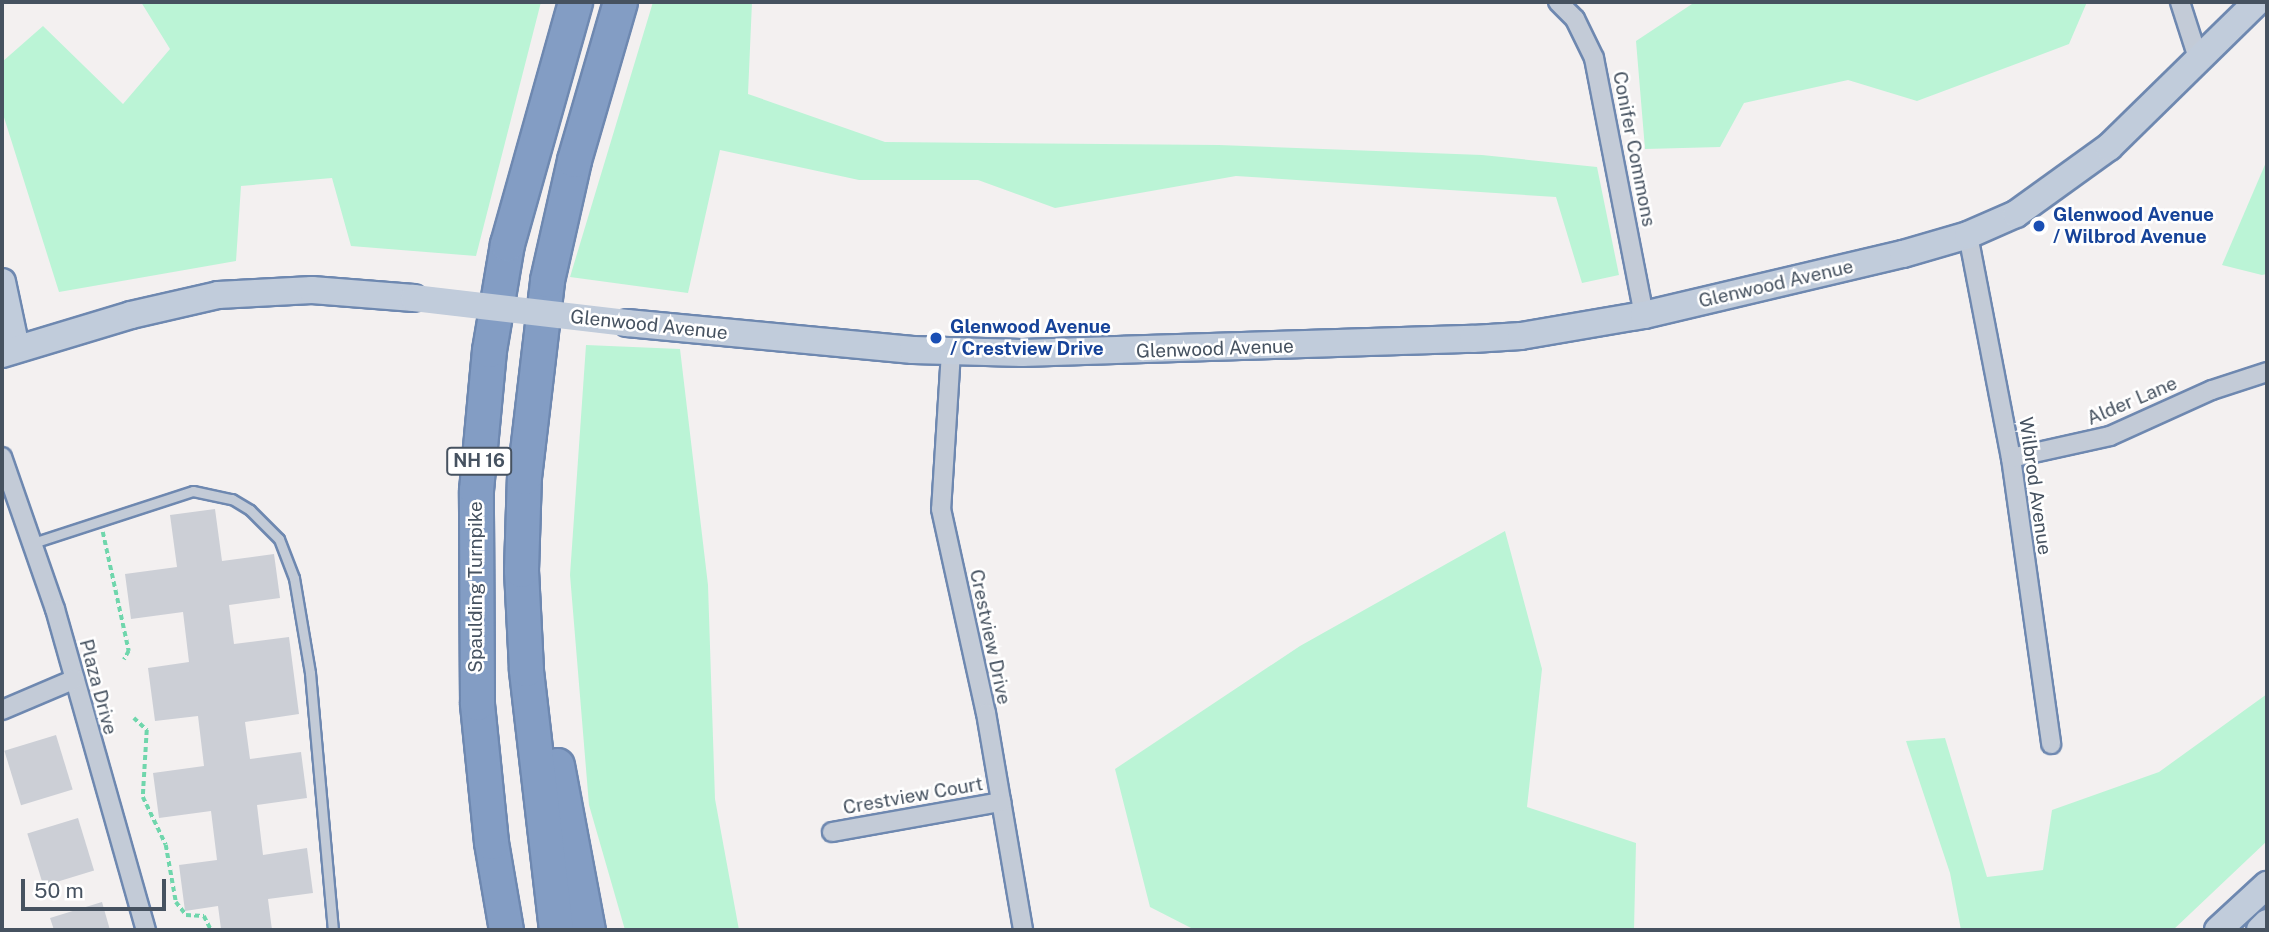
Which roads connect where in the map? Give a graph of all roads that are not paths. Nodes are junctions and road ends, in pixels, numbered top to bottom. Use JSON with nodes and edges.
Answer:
{"nodes":[{"id":1,"x":575,"y":2,"type":"edge"},
{"id":2,"x":620,"y":2,"type":"edge"},
{"id":3,"x":1558,"y":2,"type":"edge"},
{"id":4,"x":2180,"y":2,"type":"edge"},
{"id":5,"x":2257,"y":2,"type":"edge"},
{"id":6,"x":2198,"y":58,"type":"junction"},
{"id":7,"x":1968,"y":235,"type":"junction"},
{"id":8,"x":2,"y":282,"type":"edge"},
{"id":9,"x":1644,"y":315,"type":"junction"},
{"id":10,"x":9,"y":351,"type":"edge"},
{"id":11,"x":951,"y":352,"type":"junction"},
{"id":12,"x":2267,"y":372,"type":"edge"},
{"id":13,"x":2,"y":457,"type":"edge"},
{"id":14,"x":2011,"y":458,"type":"junction"},
{"id":15,"x":33,"y":543,"type":"junction"},
{"id":16,"x":522,"y":588,"type":"junction"},
{"id":17,"x":75,"y":679,"type":"junction"},
{"id":18,"x":2,"y":710,"type":"edge"},
{"id":19,"x":2051,"y":744,"type":"dead end"},
{"id":20,"x":1001,"y":802,"type":"junction"},
{"id":21,"x":832,"y":832,"type":"dead end"},
{"id":22,"x":2267,"y":885,"type":"edge"},
{"id":23,"x":2267,"y":923,"type":"edge"},
{"id":24,"x":146,"y":930,"type":"edge"},
{"id":25,"x":333,"y":930,"type":"edge"},
{"id":26,"x":506,"y":930,"type":"edge"},
{"id":27,"x":556,"y":930,"type":"edge"},
{"id":28,"x":588,"y":930,"type":"edge"},
{"id":29,"x":1023,"y":930,"type":"edge"},
{"id":30,"x":2218,"y":930,"type":"edge"},
{"id":31,"x":2260,"y":930,"type":"edge"}],
"edges":[{"from":1,"to":26,"type":"highway","name":"Spaulding Turnpike","number":"NH 16"},
{"from":2,"to":16,"type":"highway","number":"NH 16"},
{"from":3,"to":9,"type":"street","name":"Conifer Commons"},
{"from":4,"to":6,"type":"street"},
{"from":5,"to":6,"type":"street","name":"Glenwood Avenue"},
{"from":6,"to":7,"type":"street","name":"Glenwood Avenue"},
{"from":7,"to":9,"type":"street","name":"Glenwood Avenue"},
{"from":7,"to":14,"type":"street","name":"Wilbrod Avenue"},
{"from":8,"to":10,"type":"street"},
{"from":9,"to":11,"type":"street","name":"Glenwood Avenue"},
{"from":10,"to":11,"type":"street","name":"Glenwood Avenue","bridge":true},
{"from":11,"to":20,"type":"street","name":"Crestview Drive"},
{"from":12,"to":14,"type":"street","name":"Alder Lane"},
{"from":13,"to":15,"type":"street","name":"Plaza Drive"},
{"from":14,"to":19,"type":"street","name":"Wilbrod Avenue"},
{"from":15,"to":17,"type":"street","name":"Plaza Drive"},
{"from":15,"to":25,"type":"lane"},
{"from":16,"to":27,"type":"highway","number":"NH 16"},
{"from":16,"to":28,"type":"highway"},
{"from":17,"to":18,"type":"street"},
{"from":17,"to":24,"type":"street","name":"Plaza Drive"},
{"from":20,"to":21,"type":"street","name":"Crestview Court"},
{"from":20,"to":29,"type":"street","name":"Crestview Drive"},
{"from":22,"to":30,"type":"street"},
{"from":23,"to":31,"type":"street"}]}
